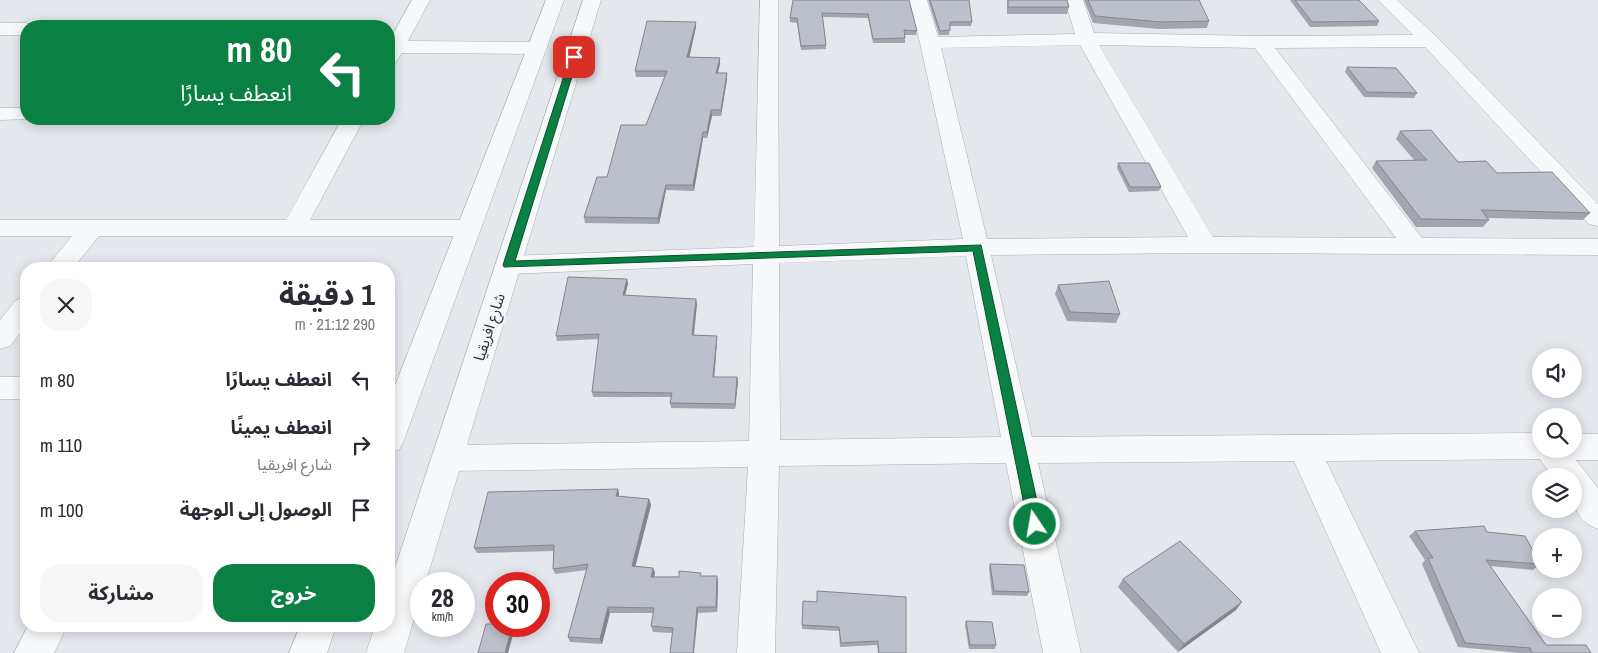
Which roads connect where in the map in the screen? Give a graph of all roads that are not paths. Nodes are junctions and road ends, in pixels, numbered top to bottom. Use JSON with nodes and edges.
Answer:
{"nodes":[{"id":1,"x":421,"y":0,"type":"edge"},
{"id":2,"x":555,"y":0,"type":"edge"},
{"id":3,"x":592,"y":0,"type":"edge"},
{"id":4,"x":769,"y":0,"type":"edge"},
{"id":5,"x":918,"y":0,"type":"edge"},
{"id":6,"x":1074,"y":0,"type":"edge"},
{"id":7,"x":1387,"y":0,"type":"edge"},
{"id":8,"x":397,"y":27,"type":"edge"},
{"id":9,"x":20,"y":28,"type":"edge"},
{"id":10,"x":0,"y":29,"type":"edge"},
{"id":11,"x":1086,"y":39,"type":"junction"},
{"id":12,"x":1430,"y":41,"type":"junction"},
{"id":13,"x":1261,"y":42,"type":"junction"},
{"id":14,"x":930,"y":43,"type":"junction"},
{"id":15,"x":537,"y":48,"type":"junction"},
{"id":16,"x":395,"y":52,"type":"edge"},
{"id":17,"x":0,"y":114,"type":"edge"},
{"id":18,"x":20,"y":114,"type":"edge"},
{"id":19,"x":350,"y":125,"type":"edge"},
{"id":20,"x":1598,"y":218,"type":"edge"},
{"id":21,"x":295,"y":226,"type":"junction"},
{"id":22,"x":0,"y":228,"type":"edge"},
{"id":23,"x":92,"y":228,"type":"junction"},
{"id":24,"x":469,"y":228,"type":"junction"},
{"id":25,"x":1205,"y":245,"type":"junction"},
{"id":26,"x":1415,"y":246,"type":"junction"},
{"id":27,"x":977,"y":247,"type":"junction"},
{"id":28,"x":1598,"y":247,"type":"edge"},
{"id":29,"x":766,"y":254,"type":"junction"},
{"id":30,"x":64,"y":262,"type":"edge"},
{"id":31,"x":508,"y":265,"type":"junction"},
{"id":32,"x":20,"y":314,"type":"edge"},
{"id":33,"x":0,"y":339,"type":"edge"},
{"id":34,"x":0,"y":388,"type":"edge"},
{"id":35,"x":20,"y":388,"type":"edge"},
{"id":36,"x":398,"y":389,"type":"edge"},
{"id":37,"x":395,"y":406,"type":"edge"},
{"id":38,"x":1532,"y":446,"type":"edge"},
{"id":39,"x":1582,"y":447,"type":"edge"},
{"id":40,"x":1598,"y":447,"type":"edge"},
{"id":41,"x":1304,"y":448,"type":"junction"},
{"id":42,"x":1020,"y":450,"type":"junction"},
{"id":43,"x":764,"y":452,"type":"junction"},
{"id":44,"x":447,"y":458,"type":"junction"},
{"id":45,"x":1582,"y":492,"type":"edge"},
{"id":46,"x":1598,"y":514,"type":"edge"},
{"id":47,"x":395,"y":622,"type":"edge"},
{"id":48,"x":45,"y":632,"type":"edge"},
{"id":49,"x":316,"y":632,"type":"edge"},
{"id":50,"x":392,"y":632,"type":"edge"},
{"id":51,"x":33,"y":653,"type":"edge"},
{"id":52,"x":308,"y":653,"type":"edge"},
{"id":53,"x":385,"y":653,"type":"edge"},
{"id":54,"x":756,"y":653,"type":"edge"},
{"id":55,"x":1062,"y":653,"type":"edge"},
{"id":56,"x":1400,"y":653,"type":"edge"}],
"edges":[{"from":1,"to":8,"type":"street"},
{"from":2,"to":15,"type":"street"},
{"from":3,"to":31,"type":"street","name":"شارع افريقيا"},
{"from":4,"to":29,"type":"street"},
{"from":5,"to":14,"type":"street"},
{"from":6,"to":11,"type":"street"},
{"from":7,"to":12,"type":"street"},
{"from":9,"to":10,"type":"street"},
{"from":11,"to":13,"type":"street"},
{"from":11,"to":14,"type":"street"},
{"from":11,"to":25,"type":"street"},
{"from":12,"to":13,"type":"street"},
{"from":12,"to":20,"type":"street"},
{"from":13,"to":26,"type":"street"},
{"from":14,"to":27,"type":"street"},
{"from":15,"to":16,"type":"street"},
{"from":15,"to":24,"type":"street"},
{"from":17,"to":18,"type":"street"},
{"from":19,"to":21,"type":"street"},
{"from":21,"to":23,"type":"street"},
{"from":21,"to":24,"type":"street"},
{"from":22,"to":23,"type":"street"},
{"from":23,"to":30,"type":"street"},
{"from":24,"to":36,"type":"street"},
{"from":25,"to":26,"type":"street"},
{"from":25,"to":27,"type":"street"},
{"from":26,"to":28,"type":"street"},
{"from":27,"to":29,"type":"street"},
{"from":27,"to":42,"type":"street"},
{"from":29,"to":31,"type":"street"},
{"from":29,"to":43,"type":"street"},
{"from":31,"to":44,"type":"street","name":"شارع افريقيا"},
{"from":32,"to":33,"type":"street"},
{"from":34,"to":35,"type":"street"},
{"from":36,"to":37,"type":"street"},
{"from":38,"to":41,"type":"street"},
{"from":39,"to":40,"type":"street"},
{"from":41,"to":42,"type":"street"},
{"from":41,"to":56,"type":"street"},
{"from":42,"to":43,"type":"street"},
{"from":42,"to":55,"type":"street"},
{"from":43,"to":44,"type":"street"},
{"from":43,"to":54,"type":"street"},
{"from":44,"to":47,"type":"street","name":"شارع افريقيا"},
{"from":45,"to":46,"type":"street"},
{"from":48,"to":51,"type":"street"},
{"from":49,"to":52,"type":"street"},
{"from":50,"to":53,"type":"street","name":"شارع افريقيا"}]}
